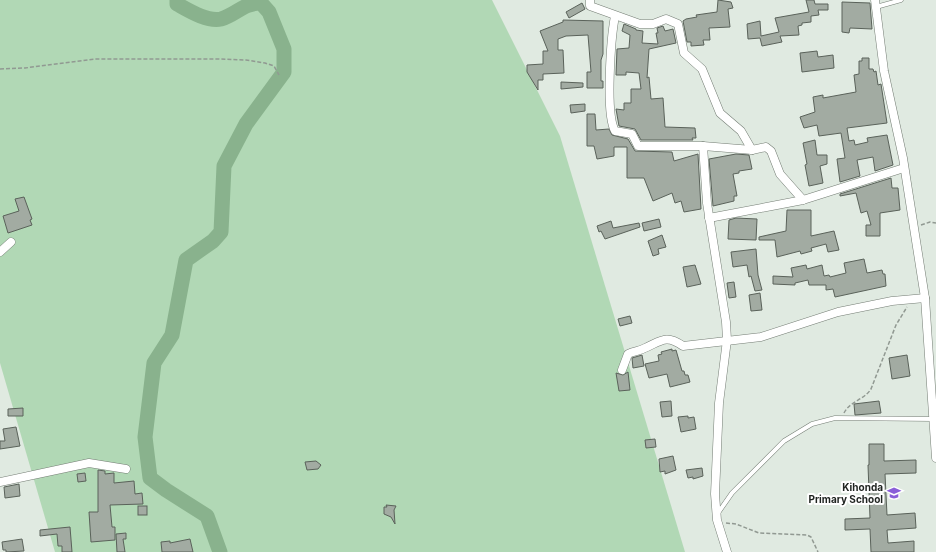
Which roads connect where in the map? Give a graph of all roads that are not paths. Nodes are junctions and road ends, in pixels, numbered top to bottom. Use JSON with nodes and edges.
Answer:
{"nodes":[{"id":1,"x":590,"y":0,"type":"edge"},
{"id":2,"x":901,"y":0,"type":"edge"},
{"id":3,"x":876,"y":3,"type":"edge"},
{"id":4,"x":615,"y":16,"type":"junction"},
{"id":5,"x":703,"y":146,"type":"junction"},
{"id":6,"x":752,"y":150,"type":"junction"},
{"id":7,"x":904,"y":168,"type":"junction"},
{"id":8,"x":803,"y":200,"type":"junction"},
{"id":9,"x":709,"y":218,"type":"junction"},
{"id":10,"x":11,"y":242,"type":"dead end"},
{"id":11,"x":0,"y":252,"type":"edge"},
{"id":12,"x":925,"y":298,"type":"junction"},
{"id":13,"x":727,"y":340,"type":"junction"},
{"id":14,"x":622,"y":370,"type":"dead end"},
{"id":15,"x":933,"y":418,"type":"junction"},
{"id":16,"x":936,"y":458,"type":"edge"},
{"id":17,"x":126,"y":469,"type":"dead end"},
{"id":18,"x":0,"y":482,"type":"edge"},
{"id":19,"x":716,"y":515,"type":"junction"},
{"id":20,"x":727,"y":552,"type":"edge"}],
"edges":[{"from":1,"to":4,"type":"street"},
{"from":2,"to":3,"type":"lane"},
{"from":3,"to":7,"type":"street"},
{"from":4,"to":5,"type":"street"},
{"from":4,"to":6,"type":"street"},
{"from":5,"to":6,"type":"street"},
{"from":5,"to":9,"type":"street"},
{"from":6,"to":8,"type":"street"},
{"from":7,"to":8,"type":"street"},
{"from":7,"to":12,"type":"street"},
{"from":8,"to":9,"type":"street"},
{"from":9,"to":13,"type":"street"},
{"from":10,"to":11,"type":"street"},
{"from":12,"to":13,"type":"street"},
{"from":12,"to":15,"type":"street"},
{"from":13,"to":14,"type":"street"},
{"from":13,"to":19,"type":"street"},
{"from":15,"to":16,"type":"street"},
{"from":15,"to":19,"type":"lane"},
{"from":17,"to":18,"type":"street"},
{"from":19,"to":20,"type":"street"}]}
